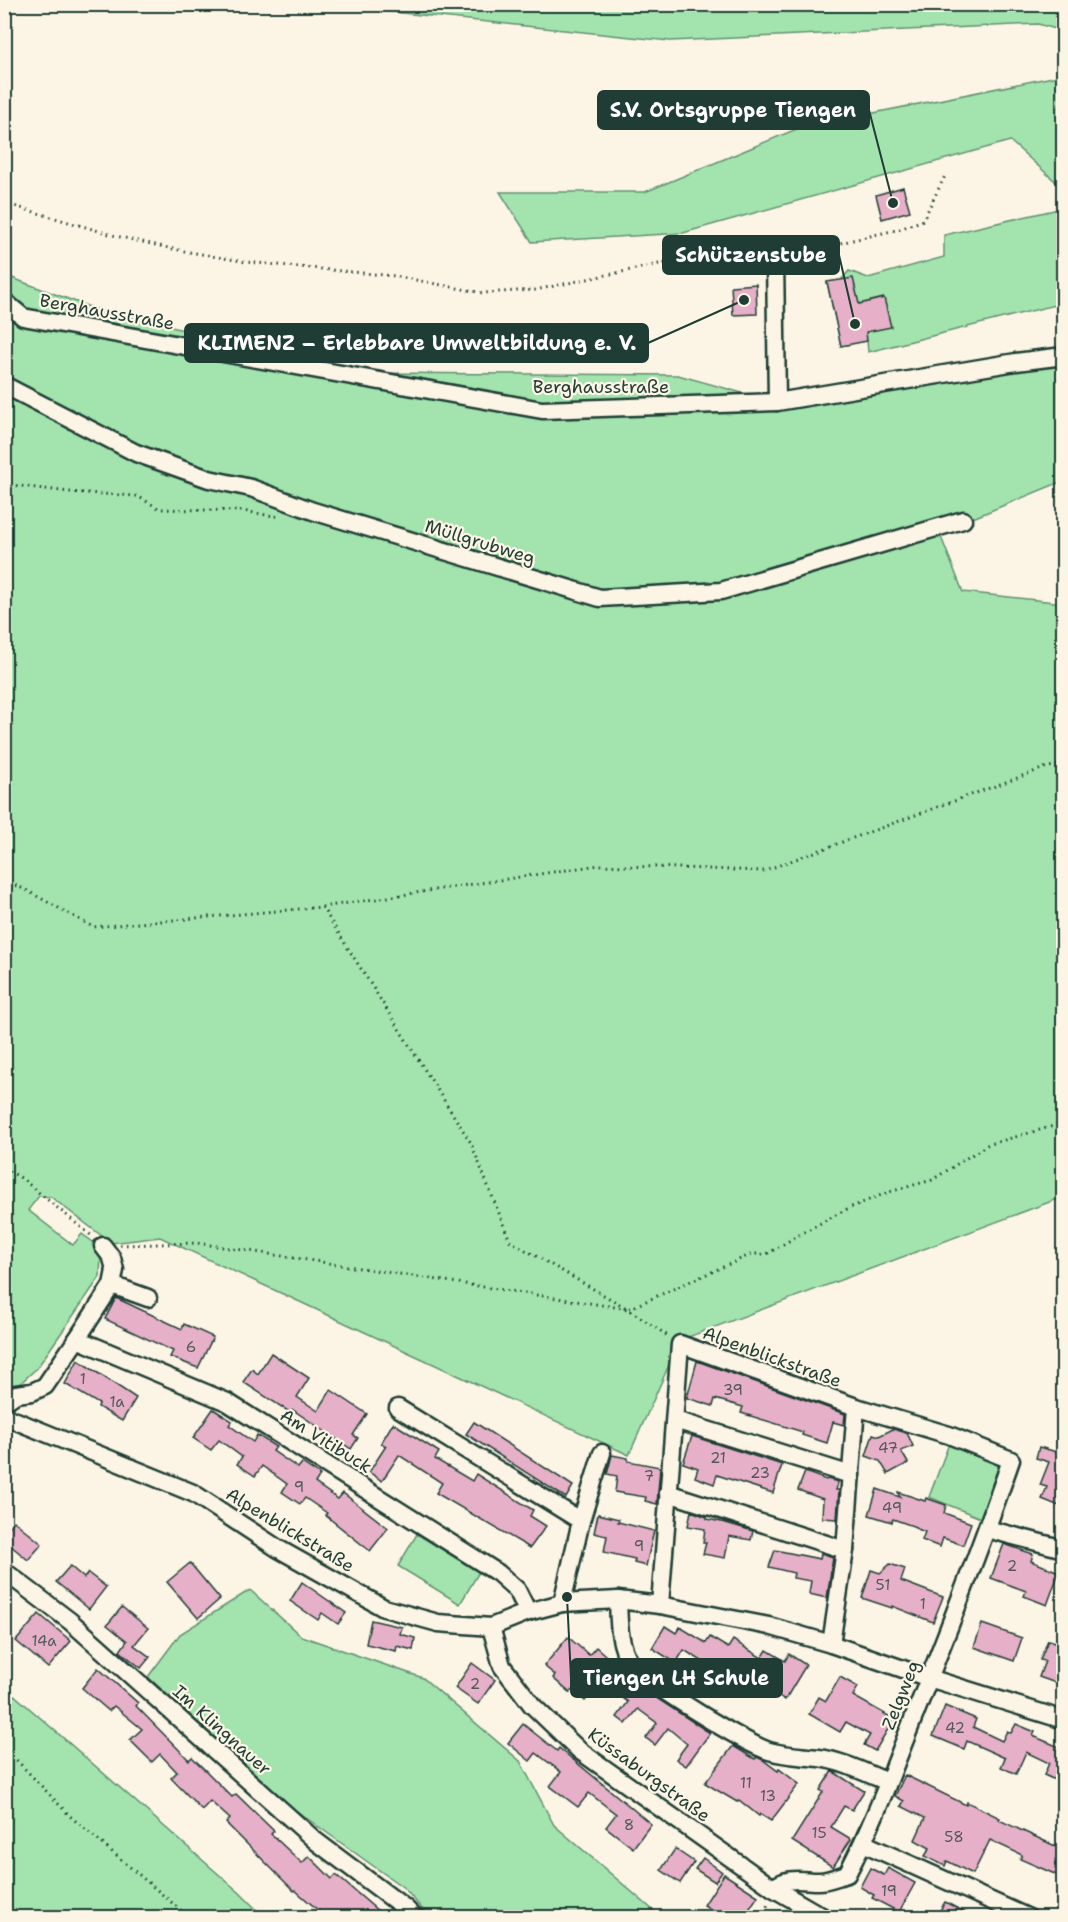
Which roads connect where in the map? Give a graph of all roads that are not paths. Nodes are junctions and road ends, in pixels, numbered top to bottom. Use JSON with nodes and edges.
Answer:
{"nodes":[{"id":1,"x":775,"y":258,"type":"road end"},
{"id":2,"x":4,"y":301,"type":"edge"},
{"id":3,"x":1064,"y":356,"type":"edge"},
{"id":4,"x":4,"y":385,"type":"edge"},
{"id":5,"x":777,"y":402,"type":"junction"},
{"id":6,"x":963,"y":520,"type":"dead end"},
{"id":7,"x":103,"y":1246,"type":"road end"},
{"id":8,"x":112,"y":1285,"type":"junction"},
{"id":9,"x":148,"y":1298,"type":"dead end"},
{"id":10,"x":77,"y":1340,"type":"junction"},
{"id":11,"x":4,"y":1402,"type":"edge"},
{"id":12,"x":856,"y":1407,"type":"junction"},
{"id":13,"x":398,"y":1408,"type":"dead end"},
{"id":14,"x":4,"y":1416,"type":"edge"},
{"id":15,"x":675,"y":1420,"type":"junction"},
{"id":16,"x":602,"y":1453,"type":"dead end"},
{"id":17,"x":851,"y":1475,"type":"junction"},
{"id":18,"x":668,"y":1493,"type":"junction"},
{"id":19,"x":581,"y":1521,"type":"junction"},
{"id":20,"x":987,"y":1529,"type":"junction"},
{"id":21,"x":1064,"y":1549,"type":"edge"},
{"id":22,"x":845,"y":1550,"type":"junction"},
{"id":23,"x":4,"y":1571,"type":"edge"},
{"id":24,"x":618,"y":1600,"type":"junction"},
{"id":25,"x":562,"y":1603,"type":"junction"},
{"id":26,"x":660,"y":1605,"type":"junction"},
{"id":27,"x":528,"y":1612,"type":"junction"},
{"id":28,"x":491,"y":1627,"type":"junction"},
{"id":29,"x":831,"y":1644,"type":"junction"},
{"id":30,"x":929,"y":1678,"type":"junction"},
{"id":31,"x":1064,"y":1720,"type":"edge"},
{"id":32,"x":888,"y":1782,"type":"junction"},
{"id":33,"x":863,"y":1843,"type":"junction"},
{"id":34,"x":773,"y":1888,"type":"junction"},
{"id":35,"x":415,"y":1917,"type":"edge"},
{"id":36,"x":825,"y":1917,"type":"edge"},
{"id":37,"x":1029,"y":1917,"type":"edge"}],
"edges":[{"from":1,"to":5,"type":"street"},
{"from":2,"to":5,"type":"street","name":"Berghausstraße"},
{"from":3,"to":5,"type":"street","name":"Berghausstraße"},
{"from":4,"to":6,"type":"street","name":"Müllgrubweg"},
{"from":7,"to":8,"type":"street"},
{"from":8,"to":9,"type":"street"},
{"from":8,"to":10,"type":"street"},
{"from":10,"to":11,"type":"street"},
{"from":10,"to":27,"type":"street","name":"Am Vitibuck"},
{"from":12,"to":15,"type":"street","name":"Alpenblickstraße"},
{"from":12,"to":17,"type":"street","name":"Alpenblickstraße"},
{"from":12,"to":20,"type":"street","name":"Alpenblickstraße"},
{"from":13,"to":19,"type":"street"},
{"from":14,"to":28,"type":"street","name":"Alpenblickstraße"},
{"from":15,"to":17,"type":"street"},
{"from":15,"to":18,"type":"street","name":"Alpenblickstraße"},
{"from":16,"to":19,"type":"street"},
{"from":17,"to":22,"type":"street","name":"Alpenblickstraße"},
{"from":18,"to":22,"type":"street"},
{"from":18,"to":26,"type":"street","name":"Alpenblickstraße"},
{"from":19,"to":25,"type":"street"},
{"from":20,"to":21,"type":"street"},
{"from":20,"to":30,"type":"street","name":"Zelgweg"},
{"from":22,"to":29,"type":"street","name":"Alpenblickstraße"},
{"from":23,"to":35,"type":"street","name":"Im Klingnauer"},
{"from":24,"to":25,"type":"street","name":"Alpenblickstraße"},
{"from":24,"to":26,"type":"street","name":"Alpenblickstraße"},
{"from":24,"to":32,"type":"street"},
{"from":25,"to":27,"type":"street","name":"Alpenblickstraße"},
{"from":26,"to":29,"type":"street","name":"Alpenblickstraße"},
{"from":27,"to":28,"type":"street","name":"Alpenblickstraße"},
{"from":28,"to":34,"type":"street","name":"Küssaburgstraße"},
{"from":29,"to":30,"type":"street","name":"Alpenblickstraße"},
{"from":30,"to":31,"type":"street","name":"Alpenblickstraße"},
{"from":30,"to":32,"type":"street","name":"Zelgweg"},
{"from":32,"to":33,"type":"street","name":"Zelgweg"},
{"from":33,"to":34,"type":"street","name":"Zelgweg"},
{"from":33,"to":37,"type":"street"},
{"from":34,"to":36,"type":"street","name":"Küssaburgstraße"}]}
